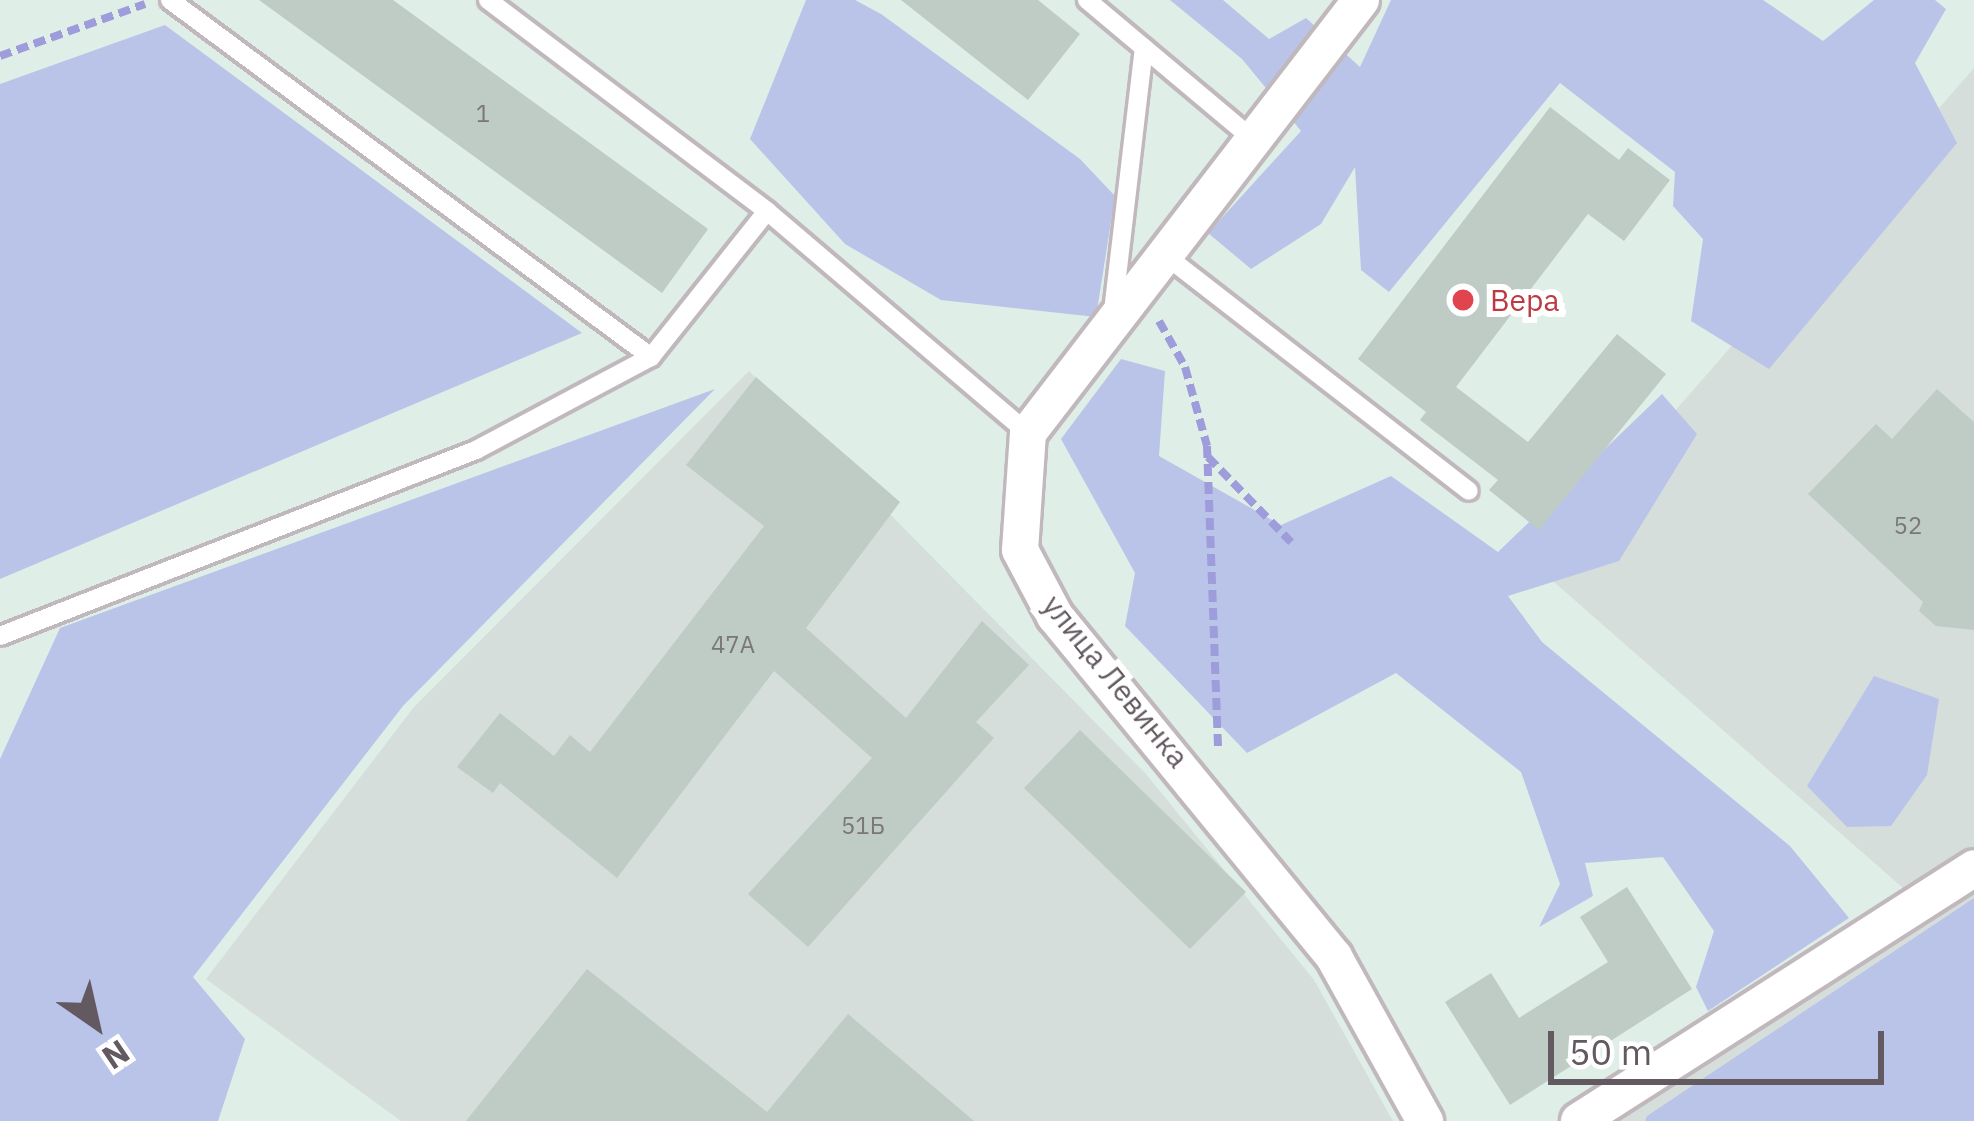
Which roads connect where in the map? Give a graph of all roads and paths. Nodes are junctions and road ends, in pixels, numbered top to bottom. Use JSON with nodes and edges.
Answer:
{"nodes":[{"id":1,"x":158,"y":0,"type":"edge"},
{"id":2,"x":170,"y":0,"type":"edge"},
{"id":3,"x":488,"y":0,"type":"edge"},
{"id":4,"x":1361,"y":0,"type":"edge"},
{"id":5,"x":1098,"y":3,"type":"edge"},
{"id":6,"x":1144,"y":48,"type":"junction"},
{"id":7,"x":0,"y":56,"type":"edge"},
{"id":8,"x":1256,"y":142,"type":"junction"},
{"id":9,"x":766,"y":211,"type":"junction"},
{"id":10,"x":1166,"y":256,"type":"junction"},
{"id":11,"x":1141,"y":289,"type":"junction"},
{"id":12,"x":1111,"y":327,"type":"junction"},
{"id":13,"x":651,"y":357,"type":"junction"},
{"id":14,"x":1028,"y":433,"type":"junction"},
{"id":15,"x":1208,"y":456,"type":"junction"},
{"id":16,"x":1469,"y":491,"type":"dead end"},
{"id":17,"x":1291,"y":542,"type":"dead end"},
{"id":18,"x":0,"y":637,"type":"edge"},
{"id":19,"x":1219,"y":808,"type":"junction"},
{"id":20,"x":1974,"y":868,"type":"edge"},
{"id":21,"x":1425,"y":1121,"type":"edge"},
{"id":22,"x":1579,"y":1121,"type":"edge"}],
"edges":[{"from":1,"to":7,"type":"path"},
{"from":2,"to":13,"type":"lane"},
{"from":3,"to":9,"type":"lane"},
{"from":4,"to":8,"type":"street"},
{"from":5,"to":6,"type":"lane"},
{"from":6,"to":8,"type":"lane"},
{"from":6,"to":12,"type":"lane"},
{"from":8,"to":10,"type":"street"},
{"from":9,"to":13,"type":"lane"},
{"from":9,"to":14,"type":"lane"},
{"from":10,"to":11,"type":"street"},
{"from":10,"to":16,"type":"lane"},
{"from":11,"to":12,"type":"street"},
{"from":11,"to":15,"type":"path"},
{"from":12,"to":14,"type":"street"},
{"from":13,"to":18,"type":"lane"},
{"from":14,"to":19,"type":"street","name":"улица Левинка"},
{"from":15,"to":17,"type":"path"},
{"from":15,"to":19,"type":"path"},
{"from":19,"to":21,"type":"street","name":"улица Левинка"},
{"from":20,"to":22,"type":"street"}]}
